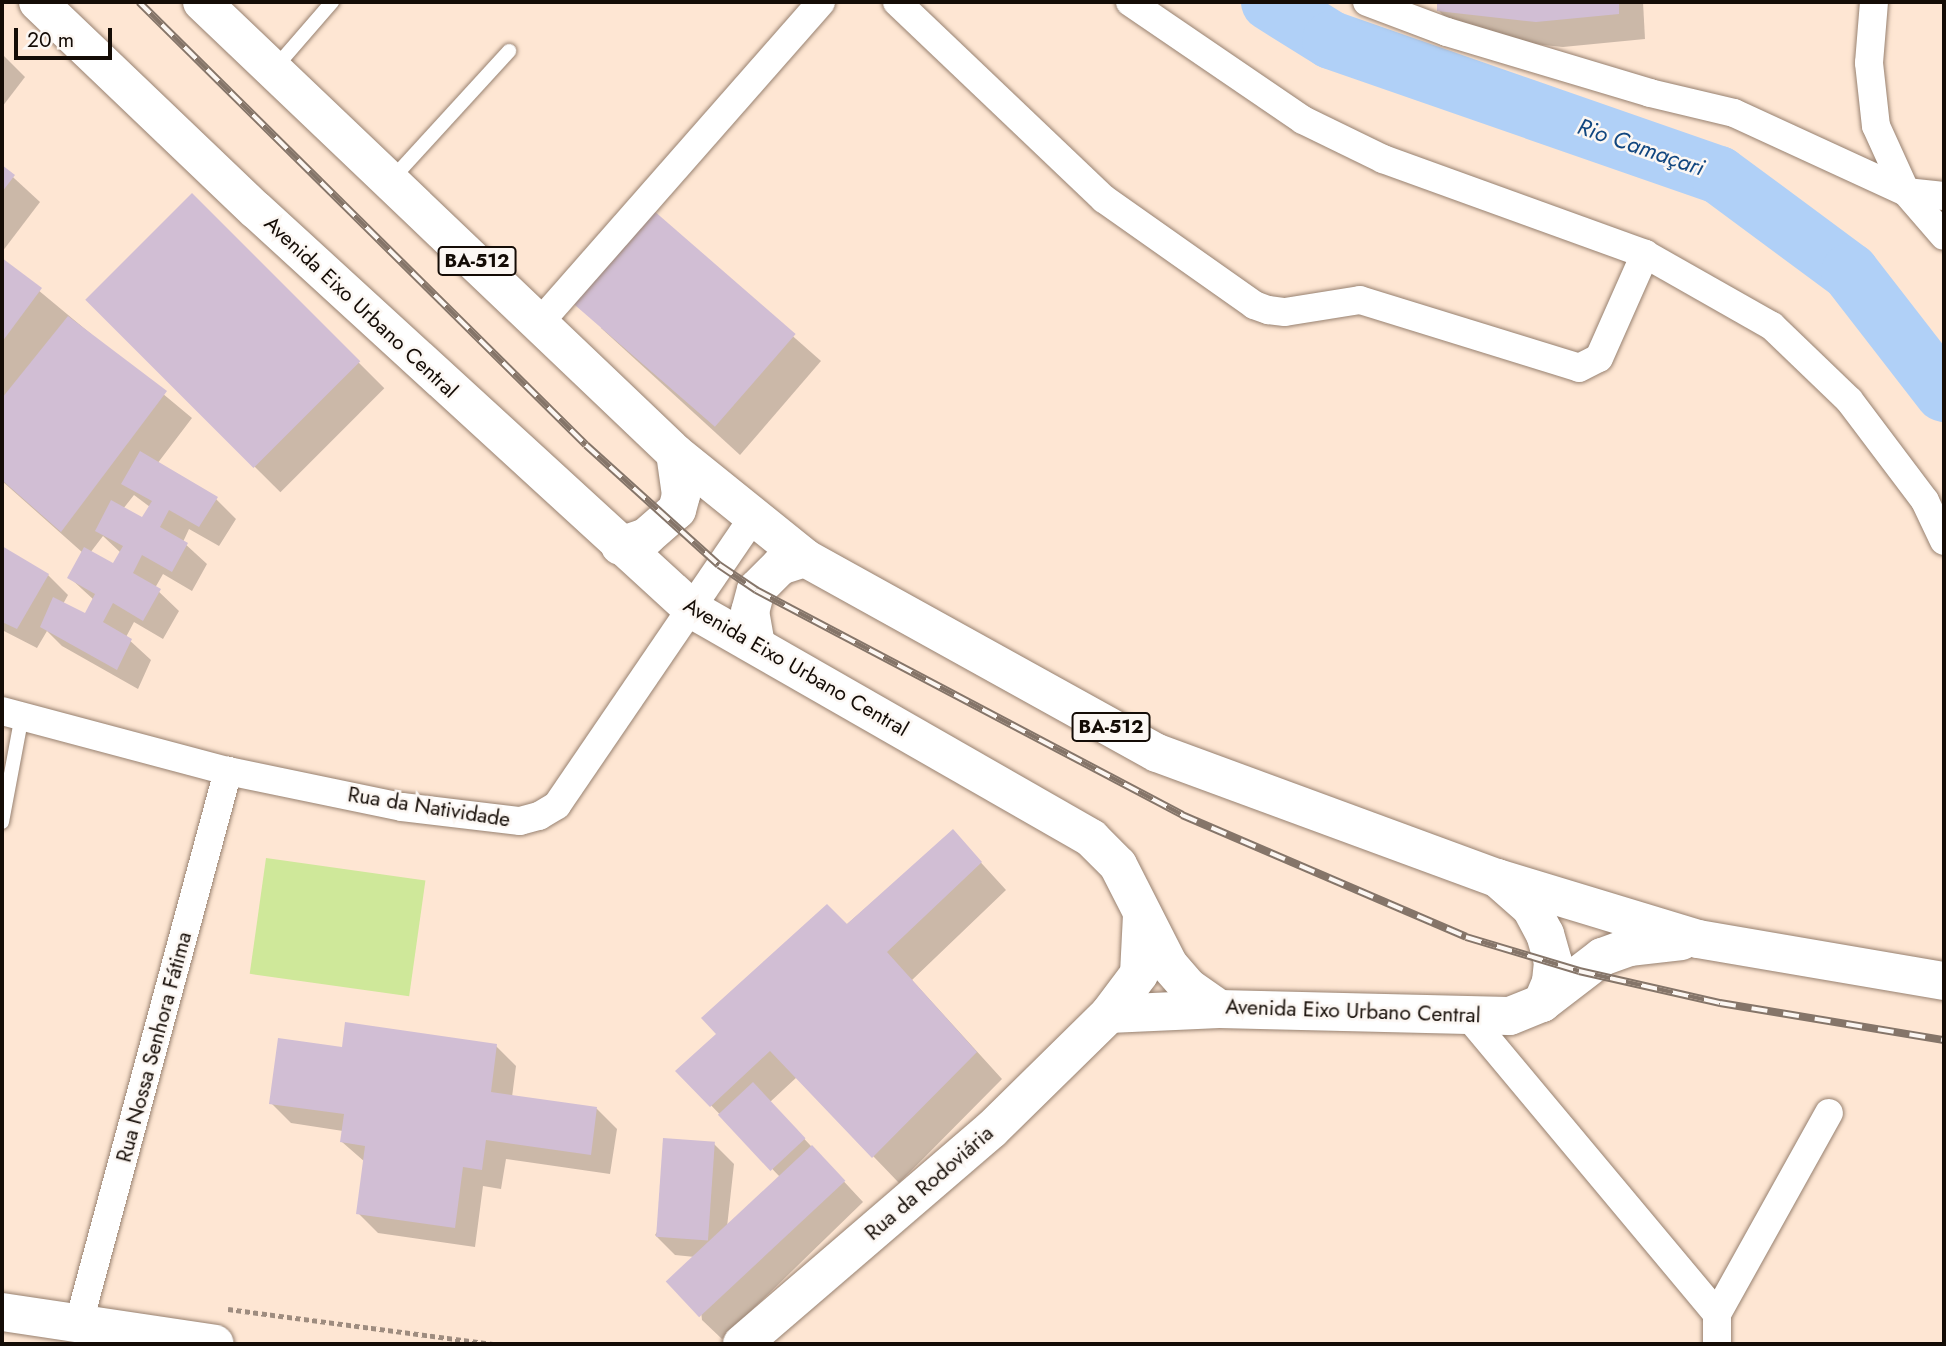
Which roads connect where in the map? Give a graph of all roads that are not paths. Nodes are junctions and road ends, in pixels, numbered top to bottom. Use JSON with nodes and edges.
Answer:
{"nodes":[{"id":1,"x":38,"y":2,"type":"edge"},
{"id":2,"x":202,"y":2,"type":"edge"},
{"id":3,"x":332,"y":2,"type":"edge"},
{"id":4,"x":821,"y":2,"type":"edge"},
{"id":5,"x":897,"y":2,"type":"edge"},
{"id":6,"x":1130,"y":2,"type":"edge"},
{"id":7,"x":1367,"y":2,"type":"edge"},
{"id":8,"x":1874,"y":2,"type":"edge"},
{"id":9,"x":509,"y":51,"type":"dead end"},
{"id":10,"x":274,"y":69,"type":"junction"},
{"id":11,"x":391,"y":180,"type":"junction"},
{"id":12,"x":1906,"y":192,"type":"junction"},
{"id":13,"x":1944,"y":197,"type":"edge"},
{"id":14,"x":1944,"y":236,"type":"edge"},
{"id":15,"x":1645,"y":254,"type":"junction"},
{"id":16,"x":541,"y":321,"type":"junction"},
{"id":17,"x":675,"y":453,"type":"junction"},
{"id":18,"x":753,"y":519,"type":"junction"},
{"id":19,"x":1944,"y":541,"type":"edge"},
{"id":20,"x":620,"y":546,"type":"junction"},
{"id":21,"x":805,"y":558,"type":"junction"},
{"id":22,"x":693,"y":610,"type":"junction"},
{"id":23,"x":756,"y":645,"type":"junction"},
{"id":24,"x":12,"y":713,"type":"edge"},
{"id":25,"x":228,"y":771,"type":"junction"},
{"id":26,"x":2,"y":822,"type":"edge"},
{"id":27,"x":1497,"y":878,"type":"junction"},
{"id":28,"x":1142,"y":915,"type":"junction"},
{"id":29,"x":1699,"y":939,"type":"junction"},
{"id":30,"x":1944,"y":981,"type":"edge"},
{"id":31,"x":1219,"y":1009,"type":"junction"},
{"id":32,"x":1526,"y":1009,"type":"junction"},
{"id":33,"x":1109,"y":1014,"type":"junction"},
{"id":34,"x":1468,"y":1016,"type":"junction"},
{"id":35,"x":1509,"y":1065,"type":"junction"},
{"id":36,"x":1829,"y":1113,"type":"dead end"},
{"id":37,"x":2,"y":1312,"type":"edge"},
{"id":38,"x":1717,"y":1314,"type":"junction"},
{"id":39,"x":79,"y":1322,"type":"junction"},
{"id":40,"x":218,"y":1326,"type":"edge"},
{"id":41,"x":742,"y":1344,"type":"edge"},
{"id":42,"x":1717,"y":1344,"type":"edge"}],
"edges":[{"from":1,"to":20,"type":"main road","name":"Avenida Eixo Urbano Central"},
{"from":2,"to":10,"type":"main road","number":"BA-512"},
{"from":3,"to":10,"type":"lane"},
{"from":4,"to":16,"type":"street"},
{"from":5,"to":15,"type":"street"},
{"from":6,"to":15,"type":"street"},
{"from":7,"to":12,"type":"street"},
{"from":8,"to":12,"type":"street"},
{"from":9,"to":11,"type":"lane"},
{"from":10,"to":11,"type":"main road","number":"BA-512"},
{"from":11,"to":16,"type":"main road","number":"BA-512"},
{"from":12,"to":13,"type":"street"},
{"from":12,"to":14,"type":"street"},
{"from":15,"to":19,"type":"street"},
{"from":16,"to":17,"type":"main road","number":"BA-512"},
{"from":17,"to":18,"type":"main road","number":"BA-512"},
{"from":17,"to":20,"type":"main road"},
{"from":18,"to":21,"type":"main road","number":"BA-512"},
{"from":18,"to":22,"type":"street","name":"Rua da Natividade"},
{"from":20,"to":22,"type":"main road","name":"Avenida Eixo Urbano Central"},
{"from":21,"to":23,"type":"main road"},
{"from":21,"to":27,"type":"main road","number":"BA-512"},
{"from":22,"to":23,"type":"main road","name":"Avenida Eixo Urbano Central"},
{"from":22,"to":25,"type":"street","name":"Rua da Natividade"},
{"from":23,"to":28,"type":"main road","name":"Avenida Eixo Urbano Central"},
{"from":24,"to":25,"type":"street","name":"Rua da Natividade"},
{"from":24,"to":26,"type":"lane"},
{"from":25,"to":39,"type":"street","name":"Rua Nossa Senhora Fátima"},
{"from":27,"to":29,"type":"main road"},
{"from":27,"to":32,"type":"main road","number":"BA-512"},
{"from":28,"to":31,"type":"main road","name":"Avenida Eixo Urbano Central"},
{"from":28,"to":33,"type":"main road","name":"Rua da Rodoviária"},
{"from":29,"to":30,"type":"main road"},
{"from":29,"to":32,"type":"main road"},
{"from":31,"to":33,"type":"main road"},
{"from":31,"to":34,"type":"main road","name":"Avenida Eixo Urbano Central"},
{"from":32,"to":34,"type":"main road","name":"Avenida Eixo Urbano Central"},
{"from":32,"to":35,"type":"street"},
{"from":33,"to":41,"type":"main road","name":"Rua da Rodoviária"},
{"from":34,"to":35,"type":"street"},
{"from":35,"to":38,"type":"street"},
{"from":36,"to":38,"type":"street"},
{"from":37,"to":39,"type":"main road"},
{"from":38,"to":42,"type":"street"},
{"from":39,"to":40,"type":"main road"}]}
